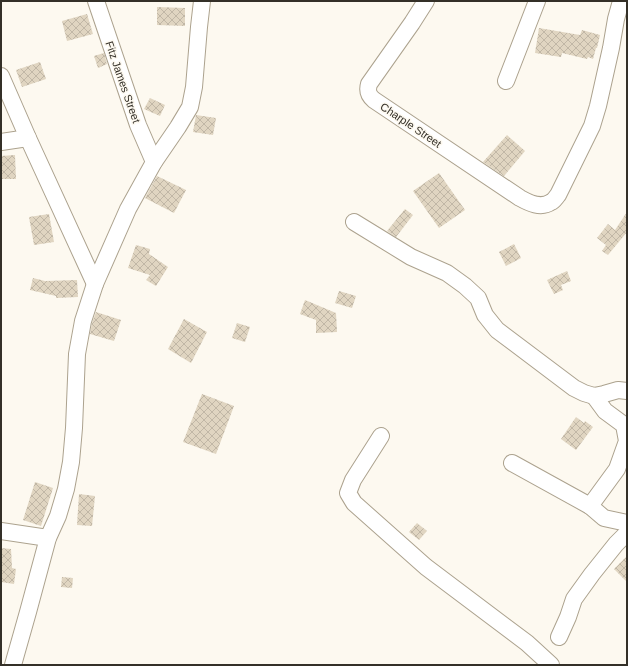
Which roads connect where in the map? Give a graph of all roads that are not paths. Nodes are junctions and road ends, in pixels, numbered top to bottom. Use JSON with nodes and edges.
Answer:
{"nodes":[{"id":1,"x":96,"y":1,"type":"edge"},
{"id":2,"x":202,"y":1,"type":"edge"},
{"id":3,"x":426,"y":1,"type":"edge"},
{"id":4,"x":537,"y":1,"type":"edge"},
{"id":5,"x":621,"y":1,"type":"edge"},
{"id":6,"x":1,"y":76,"type":"edge"},
{"id":7,"x":506,"y":81,"type":"dead end"},
{"id":8,"x":28,"y":138,"type":"junction"},
{"id":9,"x":1,"y":142,"type":"edge"},
{"id":10,"x":154,"y":162,"type":"junction"},
{"id":11,"x":354,"y":222,"type":"dead end"},
{"id":12,"x":95,"y":284,"type":"junction"},
{"id":13,"x":627,"y":391,"type":"edge"},
{"id":14,"x":594,"y":396,"type":"junction"},
{"id":15,"x":381,"y":436,"type":"dead end"},
{"id":16,"x":512,"y":463,"type":"dead end"},
{"id":17,"x":590,"y":506,"type":"junction"},
{"id":18,"x":627,"y":523,"type":"edge"},
{"id":19,"x":1,"y":531,"type":"edge"},
{"id":20,"x":627,"y":533,"type":"edge"},
{"id":21,"x":48,"y":538,"type":"junction"},
{"id":22,"x":559,"y":637,"type":"dead end"},
{"id":23,"x":13,"y":665,"type":"edge"},
{"id":24,"x":551,"y":665,"type":"edge"}],
"edges":[{"from":1,"to":10,"type":"street","name":"Fitz James Street"},
{"from":2,"to":10,"type":"street"},
{"from":3,"to":5,"type":"street","name":"Charple Street"},
{"from":4,"to":7,"type":"street"},
{"from":6,"to":8,"type":"street"},
{"from":8,"to":9,"type":"street"},
{"from":8,"to":12,"type":"street"},
{"from":10,"to":12,"type":"street"},
{"from":11,"to":14,"type":"street"},
{"from":12,"to":21,"type":"street"},
{"from":13,"to":14,"type":"street"},
{"from":14,"to":17,"type":"street"},
{"from":15,"to":24,"type":"street"},
{"from":16,"to":17,"type":"street"},
{"from":17,"to":18,"type":"street"},
{"from":19,"to":21,"type":"street"},
{"from":20,"to":22,"type":"street"},
{"from":21,"to":23,"type":"street"}]}
